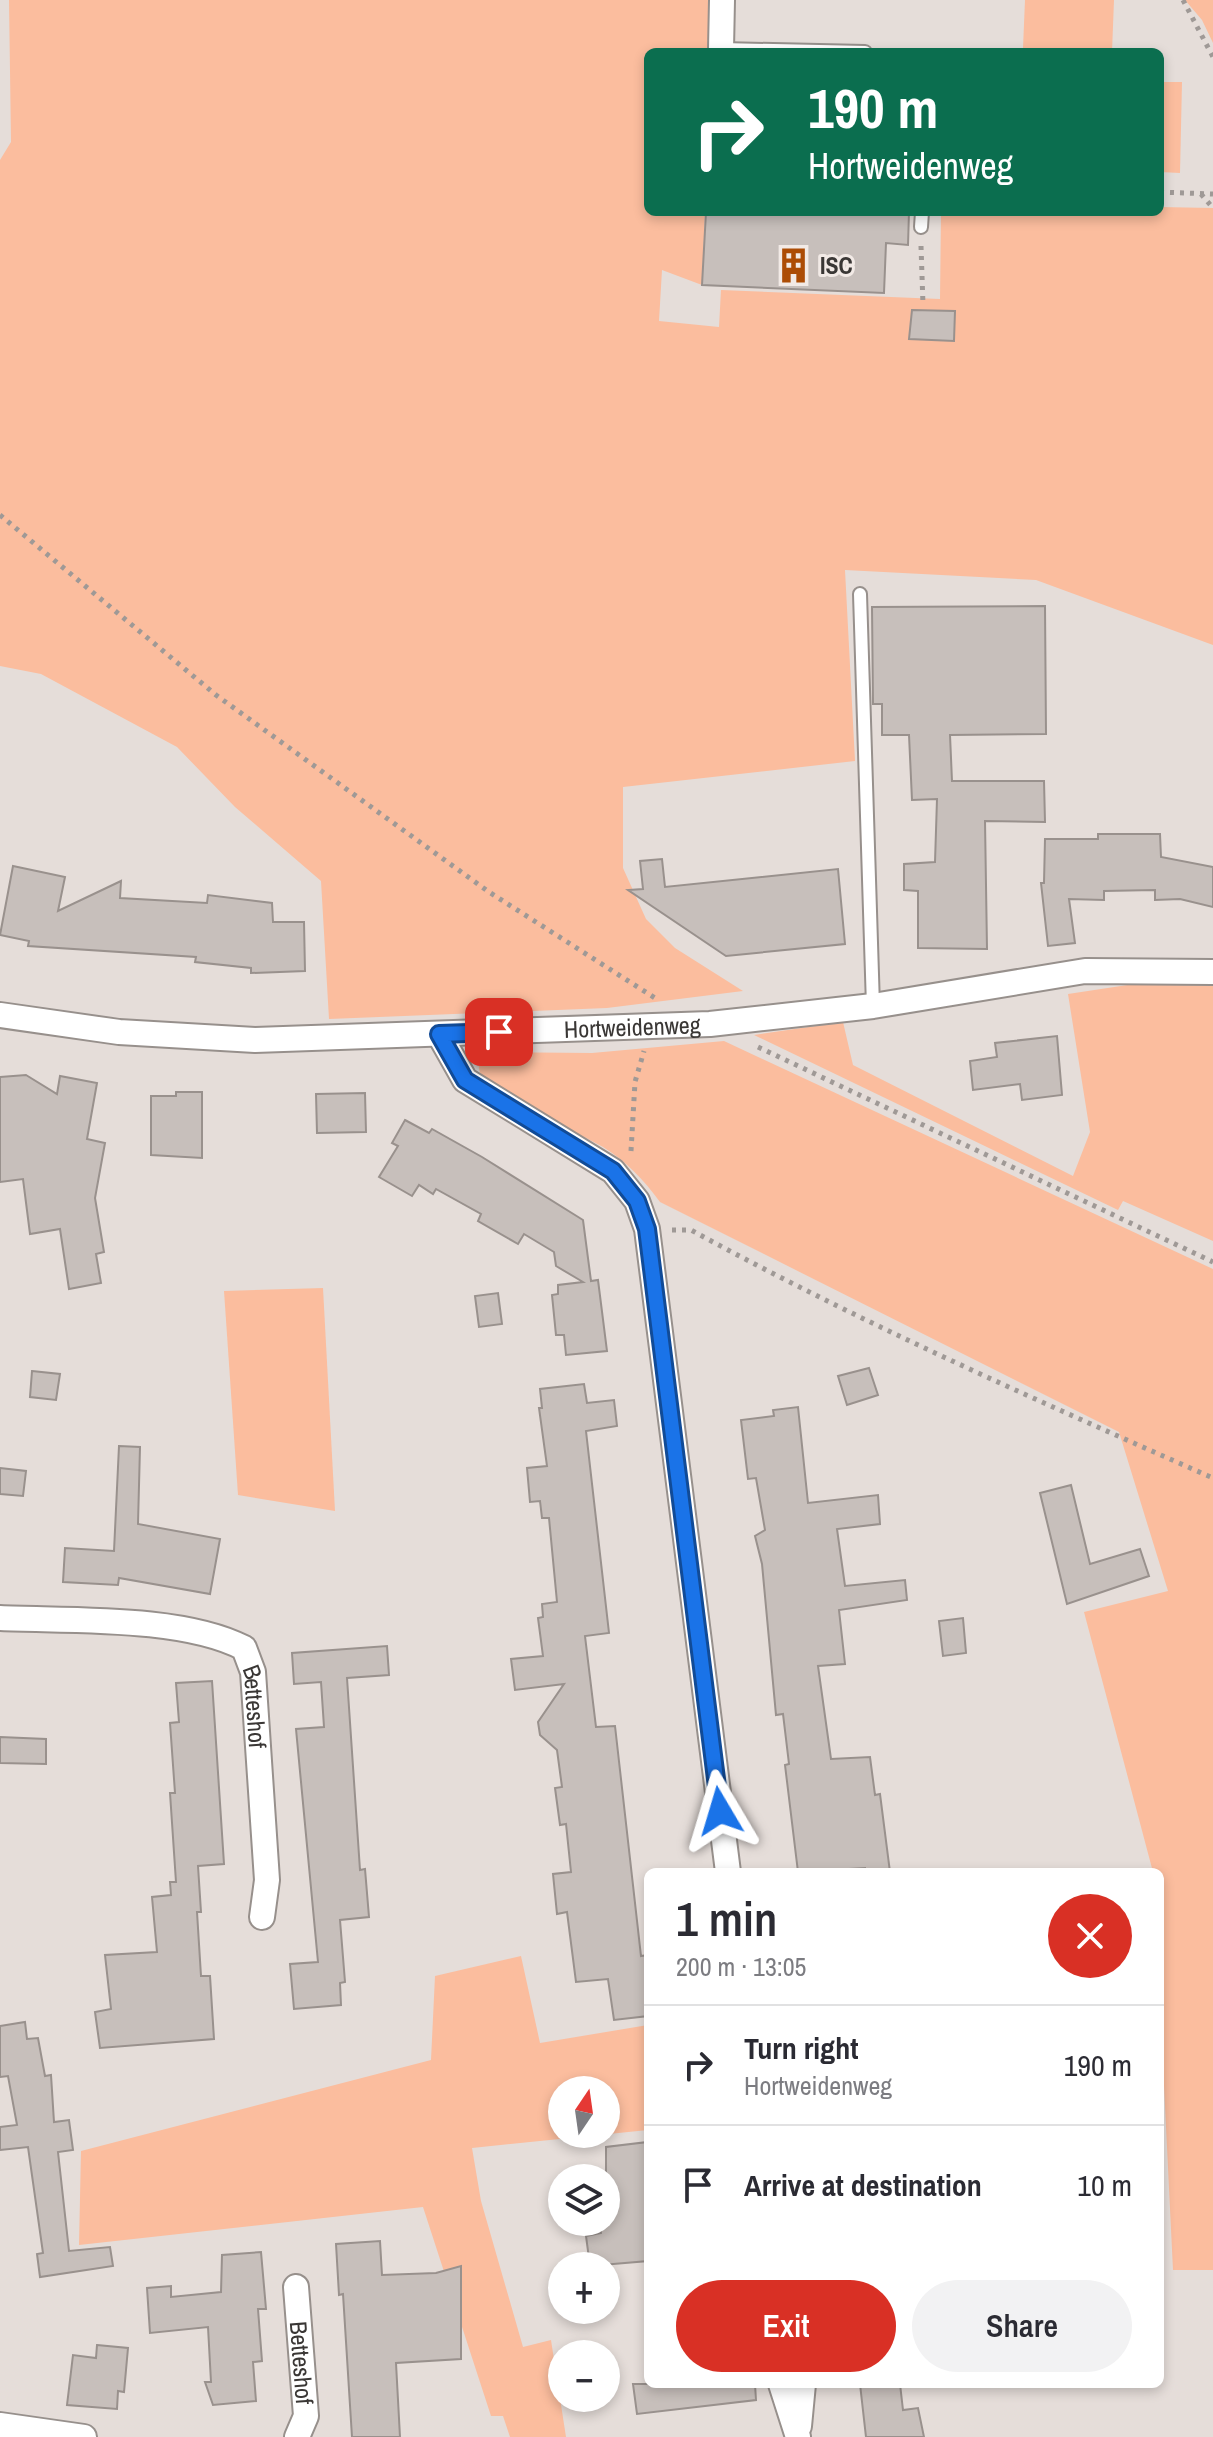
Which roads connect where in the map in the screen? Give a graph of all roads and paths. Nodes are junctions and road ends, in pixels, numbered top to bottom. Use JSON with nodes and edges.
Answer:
{"nodes":[{"id":1,"x":722,"y":0,"type":"edge"},
{"id":2,"x":1183,"y":0,"type":"edge"},
{"id":3,"x":721,"y":48,"type":"edge"},
{"id":4,"x":1213,"y":57,"type":"edge"},
{"id":5,"x":1164,"y":192,"type":"edge"},
{"id":6,"x":1200,"y":193,"type":"junction"},
{"id":7,"x":1213,"y":194,"type":"edge"},
{"id":8,"x":1213,"y":208,"type":"edge"},
{"id":9,"x":922,"y":216,"type":"edge"},
{"id":10,"x":921,"y":227,"type":"joint"},
{"id":11,"x":923,"y":305,"type":"dead end"},
{"id":12,"x":0,"y":515,"type":"edge"},
{"id":13,"x":860,"y":594,"type":"dead end"},
{"id":14,"x":1213,"y":972,"type":"edge"},
{"id":15,"x":668,"y":1004,"type":"dead end"},
{"id":16,"x":873,"y":1006,"type":"junction"},
{"id":17,"x":0,"y":1015,"type":"edge"},
{"id":18,"x":651,"y":1026,"type":"junction"},
{"id":19,"x":439,"y":1034,"type":"junction"},
{"id":20,"x":752,"y":1044,"type":"dead end"},
{"id":21,"x":629,"y":1188,"type":"junction"},
{"id":22,"x":647,"y":1229,"type":"junction"},
{"id":23,"x":1213,"y":1262,"type":"edge"},
{"id":24,"x":1213,"y":1478,"type":"edge"},
{"id":25,"x":0,"y":1618,"type":"edge"},
{"id":26,"x":727,"y":1868,"type":"edge"},
{"id":27,"x":262,"y":1917,"type":"dead end"},
{"id":28,"x":296,"y":2287,"type":"dead end"},
{"id":29,"x":782,"y":2388,"type":"edge"},
{"id":30,"x":803,"y":2388,"type":"edge"},
{"id":31,"x":0,"y":2425,"type":"edge"},
{"id":32,"x":798,"y":2435,"type":"edge"},
{"id":33,"x":84,"y":2437,"type":"edge"},
{"id":34,"x":297,"y":2437,"type":"edge"}],
"edges":[{"from":1,"to":3,"type":"street"},
{"from":2,"to":4,"type":"path"},
{"from":5,"to":6,"type":"path"},
{"from":6,"to":7,"type":"path"},
{"from":6,"to":8,"type":"path"},
{"from":9,"to":10,"type":"lane"},
{"from":10,"to":11,"type":"path"},
{"from":12,"to":15,"type":"path"},
{"from":13,"to":16,"type":"lane"},
{"from":14,"to":16,"type":"street","name":"Hortweidenweg"},
{"from":16,"to":18,"type":"street","name":"Hortweidenweg"},
{"from":17,"to":19,"type":"street","name":"Hortweidenweg"},
{"from":18,"to":19,"type":"street","name":"Hortweidenweg"},
{"from":18,"to":21,"type":"path"},
{"from":19,"to":21,"type":"street"},
{"from":20,"to":23,"type":"path"},
{"from":21,"to":22,"type":"street"},
{"from":22,"to":24,"type":"path"},
{"from":22,"to":26,"type":"street"},
{"from":25,"to":27,"type":"street","name":"Betteshof"},
{"from":28,"to":34,"type":"street","name":"Betteshof"},
{"from":29,"to":32,"type":"street"},
{"from":30,"to":32,"type":"street"},
{"from":31,"to":33,"type":"street"}]}
